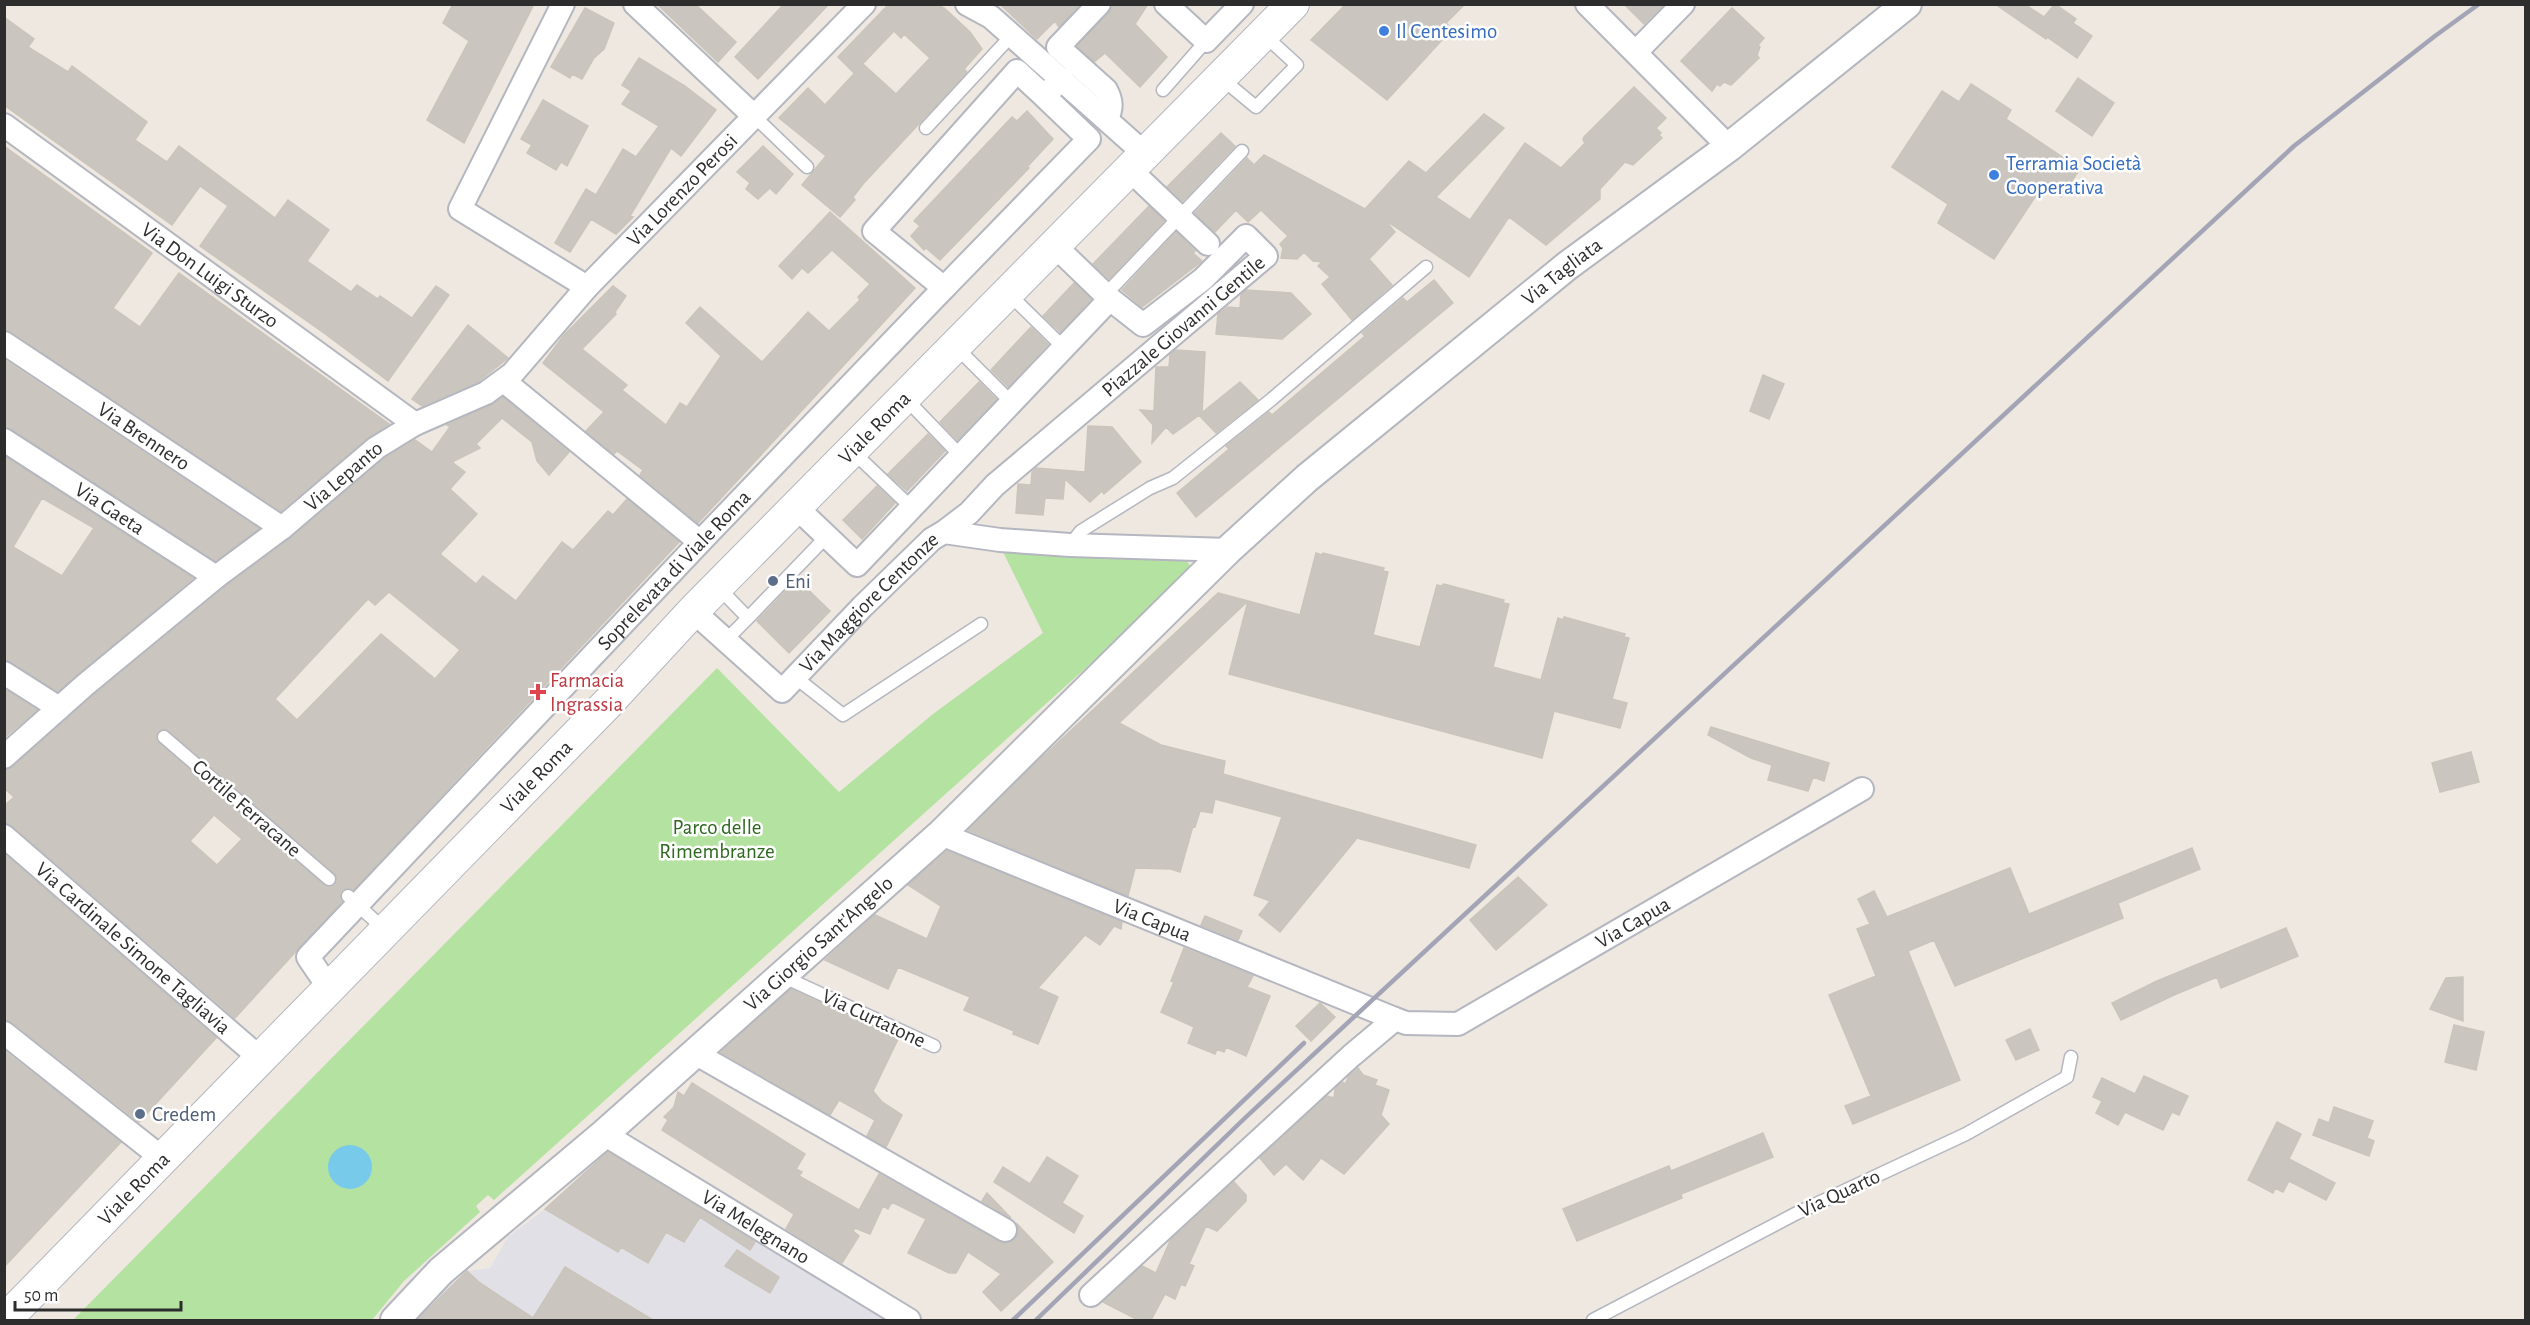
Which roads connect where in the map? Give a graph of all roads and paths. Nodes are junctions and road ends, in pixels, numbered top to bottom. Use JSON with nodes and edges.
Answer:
{"nodes":[{"id":1,"x":563,"y":4,"type":"edge"},
{"id":2,"x":635,"y":4,"type":"edge"},
{"id":3,"x":864,"y":4,"type":"edge"},
{"id":4,"x":967,"y":4,"type":"edge"},
{"id":5,"x":1099,"y":4,"type":"edge"},
{"id":6,"x":1166,"y":4,"type":"edge"},
{"id":7,"x":1242,"y":4,"type":"edge"},
{"id":8,"x":1293,"y":4,"type":"edge"},
{"id":9,"x":1587,"y":4,"type":"edge"},
{"id":10,"x":1683,"y":4,"type":"edge"},
{"id":11,"x":1906,"y":4,"type":"edge"},
{"id":12,"x":1263,"y":34,"type":"junction"},
{"id":13,"x":1012,"y":35,"type":"junction"},
{"id":14,"x":1206,"y":41,"type":"junction"},
{"id":15,"x":1636,"y":52,"type":"junction"},
{"id":16,"x":1220,"y":78,"type":"junction"},
{"id":17,"x":1062,"y":79,"type":"junction"},
{"id":18,"x":1163,"y":90,"type":"dead end"},
{"id":19,"x":1044,"y":96,"type":"junction"},
{"id":20,"x":755,"y":117,"type":"junction"},
{"id":21,"x":1107,"y":119,"type":"junction"},
{"id":22,"x":4,"y":125,"type":"edge"},
{"id":23,"x":926,"y":128,"type":"dead end"},
{"id":24,"x":1729,"y":147,"type":"junction"},
{"id":25,"x":1242,"y":152,"type":"dead end"},
{"id":26,"x":1137,"y":162,"type":"junction"},
{"id":27,"x":807,"y":168,"type":"dead end"},
{"id":28,"x":1180,"y":216,"type":"junction"},
{"id":29,"x":1208,"y":244,"type":"dead end"},
{"id":30,"x":1054,"y":245,"type":"junction"},
{"id":31,"x":1425,"y":267,"type":"dead end"},
{"id":32,"x":587,"y":287,"type":"junction"},
{"id":33,"x":944,"y":288,"type":"junction"},
{"id":34,"x":1007,"y":293,"type":"junction"},
{"id":35,"x":1108,"y":296,"type":"junction"},
{"id":36,"x":4,"y":343,"type":"edge"},
{"id":37,"x":955,"y":346,"type":"junction"},
{"id":38,"x":1063,"y":347,"type":"junction"},
{"id":39,"x":504,"y":381,"type":"junction"},
{"id":40,"x":904,"y":397,"type":"junction"},
{"id":41,"x":1011,"y":402,"type":"junction"},
{"id":42,"x":415,"y":424,"type":"junction"},
{"id":43,"x":4,"y":440,"type":"edge"},
{"id":44,"x":851,"y":450,"type":"junction"},
{"id":45,"x":960,"y":455,"type":"junction"},
{"id":46,"x":796,"y":507,"type":"junction"},
{"id":47,"x":911,"y":507,"type":"junction"},
{"id":48,"x":282,"y":528,"type":"junction"},
{"id":49,"x":945,"y":532,"type":"junction"},
{"id":50,"x":827,"y":536,"type":"junction"},
{"id":51,"x":700,"y":542,"type":"junction"},
{"id":52,"x":1070,"y":545,"type":"junction"},
{"id":53,"x":1228,"y":550,"type":"junction"},
{"id":54,"x":216,"y":577,"type":"junction"},
{"id":55,"x":717,"y":586,"type":"junction"},
{"id":56,"x":693,"y":611,"type":"junction"},
{"id":57,"x":748,"y":618,"type":"junction"},
{"id":58,"x":981,"y":624,"type":"dead end"},
{"id":59,"x":726,"y":640,"type":"junction"},
{"id":60,"x":4,"y":673,"type":"edge"},
{"id":61,"x":795,"y":677,"type":"junction"},
{"id":62,"x":59,"y":708,"type":"junction"},
{"id":63,"x":164,"y":737,"type":"dead end"},
{"id":64,"x":4,"y":757,"type":"edge"},
{"id":65,"x":1862,"y":789,"type":"dead end"},
{"id":66,"x":941,"y":834,"type":"junction"},
{"id":67,"x":4,"y":836,"type":"edge"},
{"id":68,"x":329,"y":879,"type":"dead end"},
{"id":69,"x":353,"y":900,"type":"junction"},
{"id":70,"x":385,"y":930,"type":"junction"},
{"id":71,"x":780,"y":976,"type":"junction"},
{"id":72,"x":329,"y":988,"type":"junction"},
{"id":73,"x":1395,"y":1019,"type":"junction"},
{"id":74,"x":4,"y":1033,"type":"edge"},
{"id":75,"x":934,"y":1046,"type":"dead end"},
{"id":76,"x":693,"y":1053,"type":"junction"},
{"id":77,"x":2071,"y":1057,"type":"dead end"},
{"id":78,"x":261,"y":1059,"type":"junction"},
{"id":79,"x":604,"y":1134,"type":"junction"},
{"id":80,"x":162,"y":1158,"type":"junction"},
{"id":81,"x":1005,"y":1230,"type":"dead end"},
{"id":82,"x":1091,"y":1295,"type":"dead end"},
{"id":83,"x":5,"y":1320,"type":"edge"},
{"id":84,"x":395,"y":1320,"type":"edge"},
{"id":85,"x":909,"y":1320,"type":"edge"},
{"id":86,"x":1593,"y":1320,"type":"edge"}],
"edges":[{"from":1,"to":32,"type":"street"},
{"from":2,"to":20,"type":"street"},
{"from":3,"to":20,"type":"street","name":"Via Lorenzo Perosi"},
{"from":4,"to":13,"type":"street"},
{"from":5,"to":21,"type":"street"},
{"from":6,"to":14,"type":"street"},
{"from":7,"to":14,"type":"street"},
{"from":8,"to":12,"type":"main road","name":"Viale Roma"},
{"from":9,"to":15,"type":"street"},
{"from":10,"to":15,"type":"street"},
{"from":11,"to":24,"type":"street","name":"Via Tagliata"},
{"from":12,"to":16,"type":"main road","name":"Viale Roma"},
{"from":12,"to":16,"type":"lane"},
{"from":13,"to":17,"type":"street"},
{"from":13,"to":23,"type":"lane"},
{"from":14,"to":18,"type":"lane"},
{"from":15,"to":24,"type":"street"},
{"from":16,"to":26,"type":"main road","name":"Viale Roma"},
{"from":17,"to":19,"type":"street"},
{"from":17,"to":21,"type":"street"},
{"from":19,"to":33,"type":"street","name":"Soprelevata di Viale Roma"},
{"from":19,"to":33,"type":"street"},
{"from":20,"to":27,"type":"lane"},
{"from":20,"to":32,"type":"street","name":"Via Lorenzo Perosi"},
{"from":21,"to":26,"type":"street"},
{"from":22,"to":42,"type":"street","name":"Via Don Luigi Sturzo"},
{"from":24,"to":53,"type":"street","name":"Via Tagliata"},
{"from":25,"to":28,"type":"lane"},
{"from":26,"to":28,"type":"street"},
{"from":26,"to":30,"type":"main road","name":"Viale Roma"},
{"from":28,"to":29,"type":"street"},
{"from":28,"to":35,"type":"lane"},
{"from":30,"to":34,"type":"main road","name":"Viale Roma"},
{"from":30,"to":35,"type":"street","name":"Piazzale Giovanni Gentile"},
{"from":31,"to":52,"type":"lane"},
{"from":32,"to":39,"type":"street","name":"Via Lorenzo Perosi"},
{"from":33,"to":51,"type":"street","name":"Soprelevata di Viale Roma"},
{"from":34,"to":37,"type":"main road","name":"Viale Roma"},
{"from":34,"to":38,"type":"lane"},
{"from":35,"to":38,"type":"street"},
{"from":35,"to":49,"type":"street","name":"Piazzale Giovanni Gentile"},
{"from":36,"to":48,"type":"street","name":"Via Brennero"},
{"from":37,"to":40,"type":"main road","name":"Viale Roma"},
{"from":37,"to":41,"type":"lane"},
{"from":38,"to":41,"type":"street"},
{"from":39,"to":42,"type":"street","name":"Via Lepanto"},
{"from":39,"to":51,"type":"street"},
{"from":40,"to":44,"type":"main road","name":"Viale Roma"},
{"from":40,"to":45,"type":"lane"},
{"from":41,"to":45,"type":"street"},
{"from":42,"to":48,"type":"street","name":"Via Lepanto"},
{"from":43,"to":54,"type":"street","name":"Via Gaeta"},
{"from":44,"to":46,"type":"main road","name":"Viale Roma"},
{"from":44,"to":47,"type":"lane"},
{"from":45,"to":47,"type":"street"},
{"from":46,"to":50,"type":"street"},
{"from":46,"to":55,"type":"main road","name":"Viale Roma"},
{"from":47,"to":50,"type":"street"},
{"from":48,"to":54,"type":"street","name":"Via Lepanto"},
{"from":49,"to":52,"type":"street","name":"Via Maggiore Centonze"},
{"from":49,"to":61,"type":"street","name":"Via Maggiore Centonze"},
{"from":50,"to":57,"type":"lane"},
{"from":51,"to":69,"type":"street","name":"Soprelevata di Viale Roma"},
{"from":52,"to":53,"type":"street","name":"Via Maggiore Centonze"},
{"from":53,"to":66,"type":"street","name":"Via Giorgio Sant'Angelo"},
{"from":54,"to":62,"type":"street","name":"Via Lepanto"},
{"from":55,"to":56,"type":"main road","name":"Viale Roma"},
{"from":55,"to":57,"type":"lane"},
{"from":56,"to":59,"type":"street","name":"Via Maggiore Centonze"},
{"from":56,"to":70,"type":"main road","name":"Viale Roma"},
{"from":57,"to":59,"type":"lane"},
{"from":58,"to":61,"type":"lane"},
{"from":59,"to":61,"type":"street","name":"Via Maggiore Centonze"},
{"from":60,"to":62,"type":"street"},
{"from":62,"to":64,"type":"street","name":"Via Lepanto"},
{"from":63,"to":68,"type":"lane","name":"Cortile Ferracane"},
{"from":65,"to":73,"type":"street","name":"Via Capua"},
{"from":66,"to":71,"type":"street","name":"Via Giorgio Sant'Angelo"},
{"from":66,"to":73,"type":"street","name":"Via Capua"},
{"from":67,"to":78,"type":"street","name":"Via Cardinale Simone Tagliavia"},
{"from":69,"to":70,"type":"lane"},
{"from":69,"to":72,"type":"street","name":"Soprelevata di Viale Roma"},
{"from":70,"to":72,"type":"main road","name":"Viale Roma"},
{"from":71,"to":75,"type":"lane","name":"Via Curtatone"},
{"from":71,"to":76,"type":"street","name":"Via Giorgio Sant'Angelo"},
{"from":72,"to":78,"type":"main road","name":"Viale Roma"},
{"from":73,"to":82,"type":"street"},
{"from":74,"to":80,"type":"street"},
{"from":76,"to":79,"type":"street","name":"Via Giorgio Sant'Angelo"},
{"from":76,"to":81,"type":"street"},
{"from":77,"to":86,"type":"lane","name":"Via Quarto"},
{"from":78,"to":80,"type":"main road","name":"Viale Roma"},
{"from":79,"to":84,"type":"street","name":"Via Giorgio Sant'Angelo"},
{"from":79,"to":85,"type":"street","name":"Via Melegnano"},
{"from":80,"to":83,"type":"main road","name":"Viale Roma"}]}
